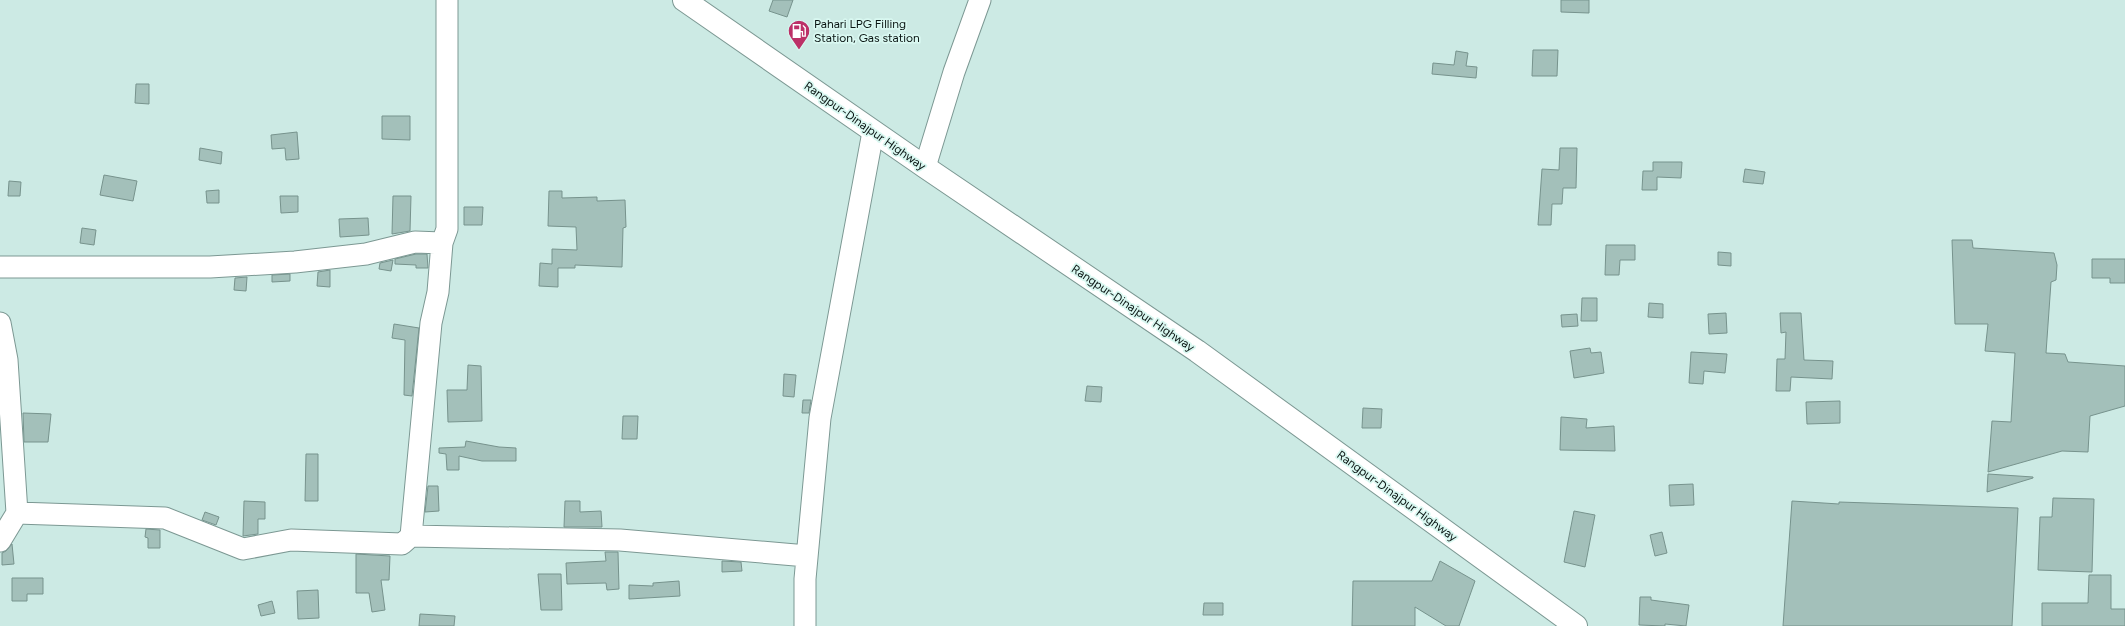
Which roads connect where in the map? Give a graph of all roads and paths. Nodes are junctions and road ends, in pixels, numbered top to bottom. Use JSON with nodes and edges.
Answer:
{"nodes":[{"id":1,"x":448,"y":0,"type":"edge"},
{"id":2,"x":684,"y":0,"type":"edge"},
{"id":3,"x":980,"y":0,"type":"edge"},
{"id":4,"x":874,"y":132,"type":"junction"},
{"id":5,"x":925,"y":167,"type":"junction"},
{"id":6,"x":442,"y":243,"type":"junction"},
{"id":7,"x":0,"y":267,"type":"edge"},
{"id":8,"x":0,"y":323,"type":"edge"},
{"id":9,"x":17,"y":513,"type":"junction"},
{"id":10,"x":411,"y":536,"type":"junction"},
{"id":11,"x":0,"y":541,"type":"edge"},
{"id":12,"x":807,"y":556,"type":"junction"},
{"id":13,"x":805,"y":626,"type":"edge"},
{"id":14,"x":1576,"y":626,"type":"edge"}],
"edges":[{"from":1,"to":6,"type":"street"},
{"from":2,"to":4,"type":"highway","name":"Rangpur-Dinajpur Highway"},
{"from":3,"to":5,"type":"street"},
{"from":4,"to":5,"type":"highway","name":"Rangpur-Dinajpur Highway"},
{"from":4,"to":12,"type":"street"},
{"from":5,"to":14,"type":"highway","name":"Rangpur-Dinajpur Highway"},
{"from":6,"to":7,"type":"street"},
{"from":6,"to":10,"type":"street"},
{"from":8,"to":9,"type":"street"},
{"from":9,"to":10,"type":"street"},
{"from":9,"to":11,"type":"street"},
{"from":10,"to":12,"type":"street"},
{"from":12,"to":13,"type":"street"}]}
